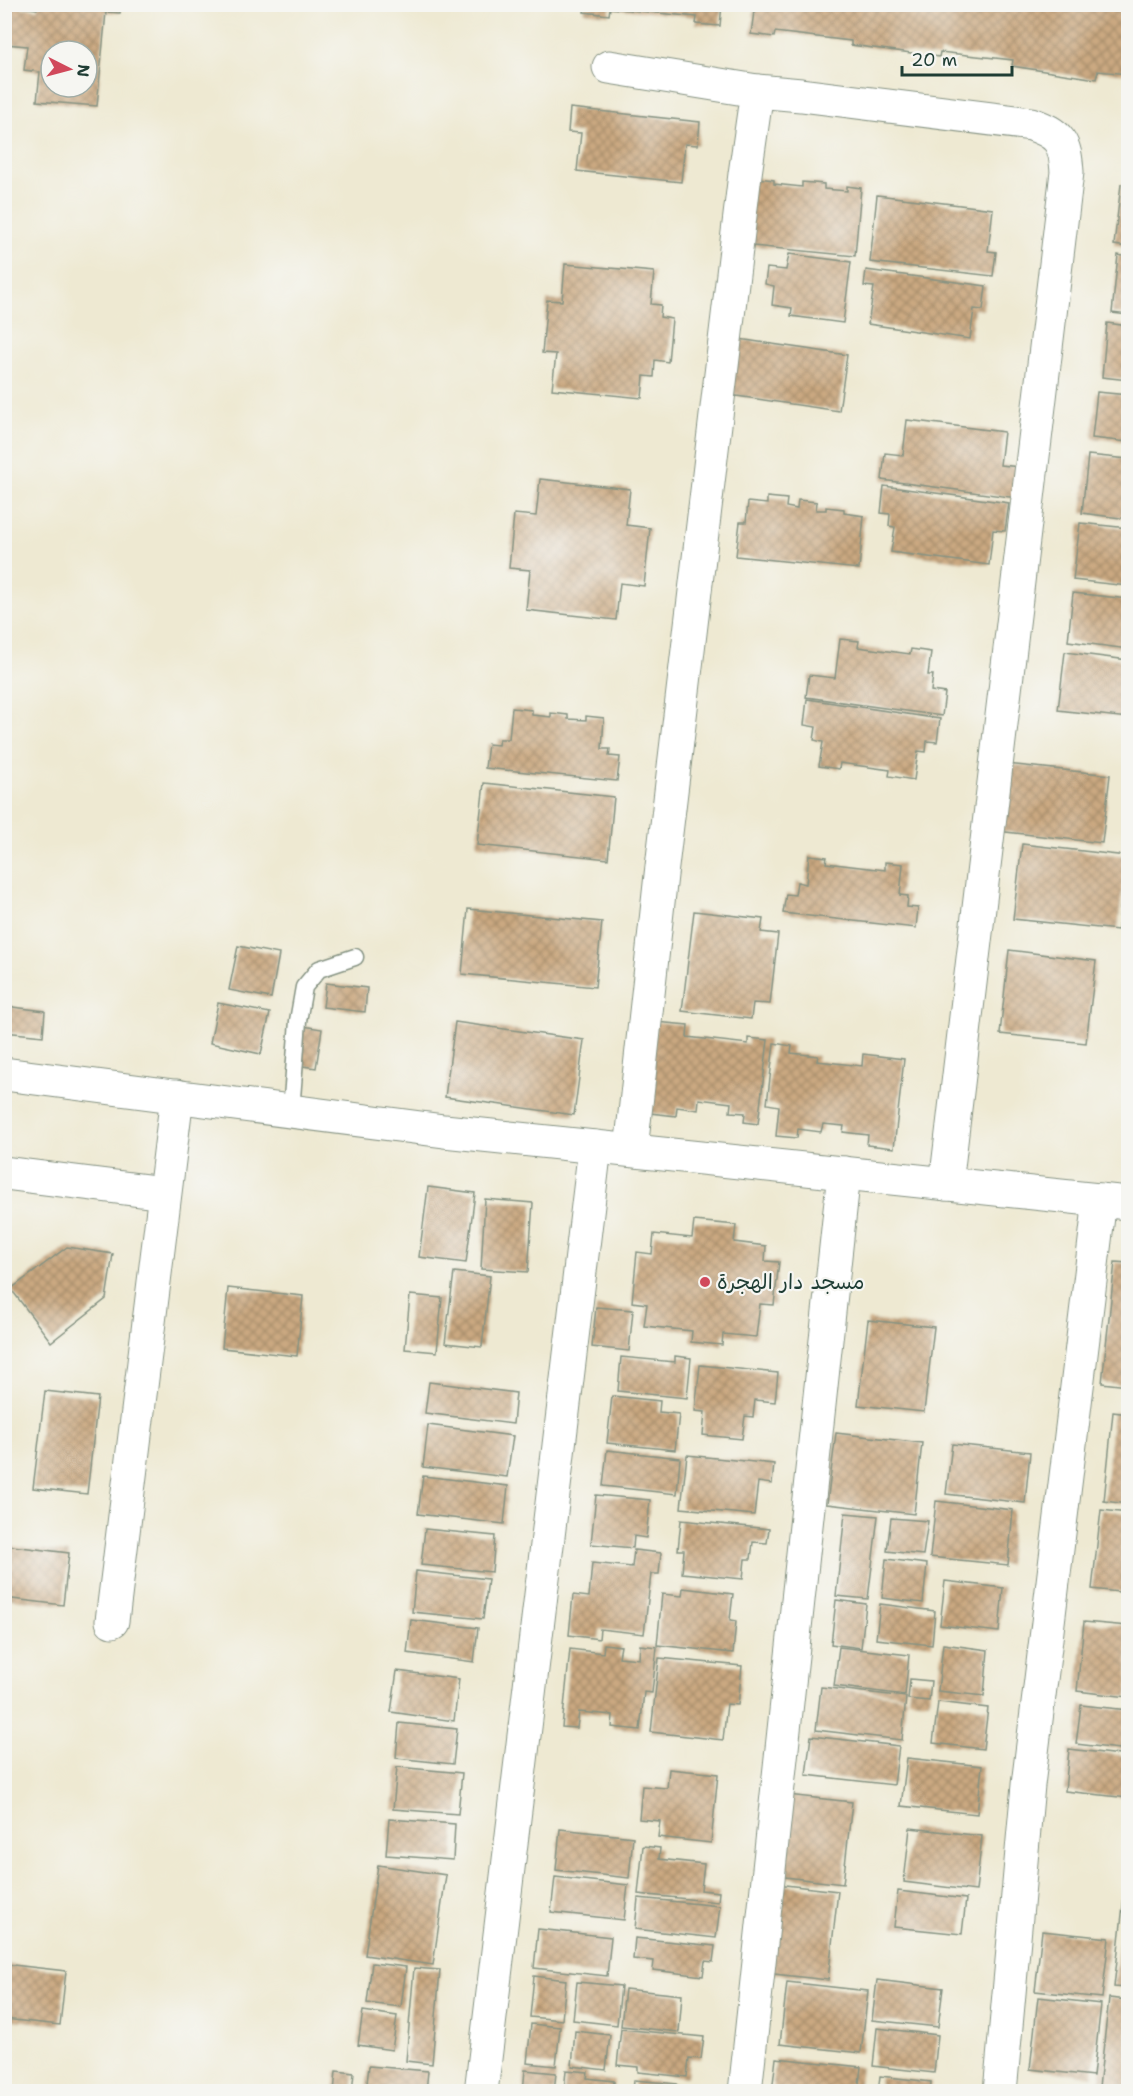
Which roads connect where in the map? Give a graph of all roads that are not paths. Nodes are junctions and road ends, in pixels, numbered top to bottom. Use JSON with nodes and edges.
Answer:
{"nodes":[{"id":1,"x":609,"y":67,"type":"dead end"},
{"id":2,"x":757,"y":92,"type":"junction"},
{"id":3,"x":355,"y":957,"type":"dead end"},
{"id":4,"x":4,"y":1074,"type":"edge"},
{"id":5,"x":177,"y":1096,"type":"junction"},
{"id":6,"x":291,"y":1111,"type":"junction"},
{"id":7,"x":595,"y":1147,"type":"junction"},
{"id":8,"x":631,"y":1150,"type":"junction"},
{"id":9,"x":4,"y":1173,"type":"edge"},
{"id":10,"x":844,"y":1173,"type":"junction"},
{"id":11,"x":946,"y":1184,"type":"junction"},
{"id":12,"x":164,"y":1193,"type":"junction"},
{"id":13,"x":1114,"y":1202,"type":"edge"},
{"id":14,"x":112,"y":1621,"type":"dead end"},
{"id":15,"x":481,"y":2091,"type":"edge"},
{"id":16,"x":745,"y":2091,"type":"edge"},
{"id":17,"x":1000,"y":2091,"type":"edge"}],
"edges":[{"from":1,"to":2,"type":"street"},
{"from":2,"to":8,"type":"street"},
{"from":2,"to":11,"type":"street"},
{"from":3,"to":6,"type":"lane"},
{"from":4,"to":5,"type":"street"},
{"from":5,"to":6,"type":"street"},
{"from":5,"to":12,"type":"street"},
{"from":6,"to":7,"type":"street"},
{"from":7,"to":8,"type":"street"},
{"from":7,"to":15,"type":"street"},
{"from":8,"to":10,"type":"street"},
{"from":9,"to":12,"type":"street"},
{"from":10,"to":11,"type":"street"},
{"from":10,"to":16,"type":"street"},
{"from":11,"to":13,"type":"street"},
{"from":12,"to":14,"type":"street"},
{"from":13,"to":17,"type":"street"}]}
